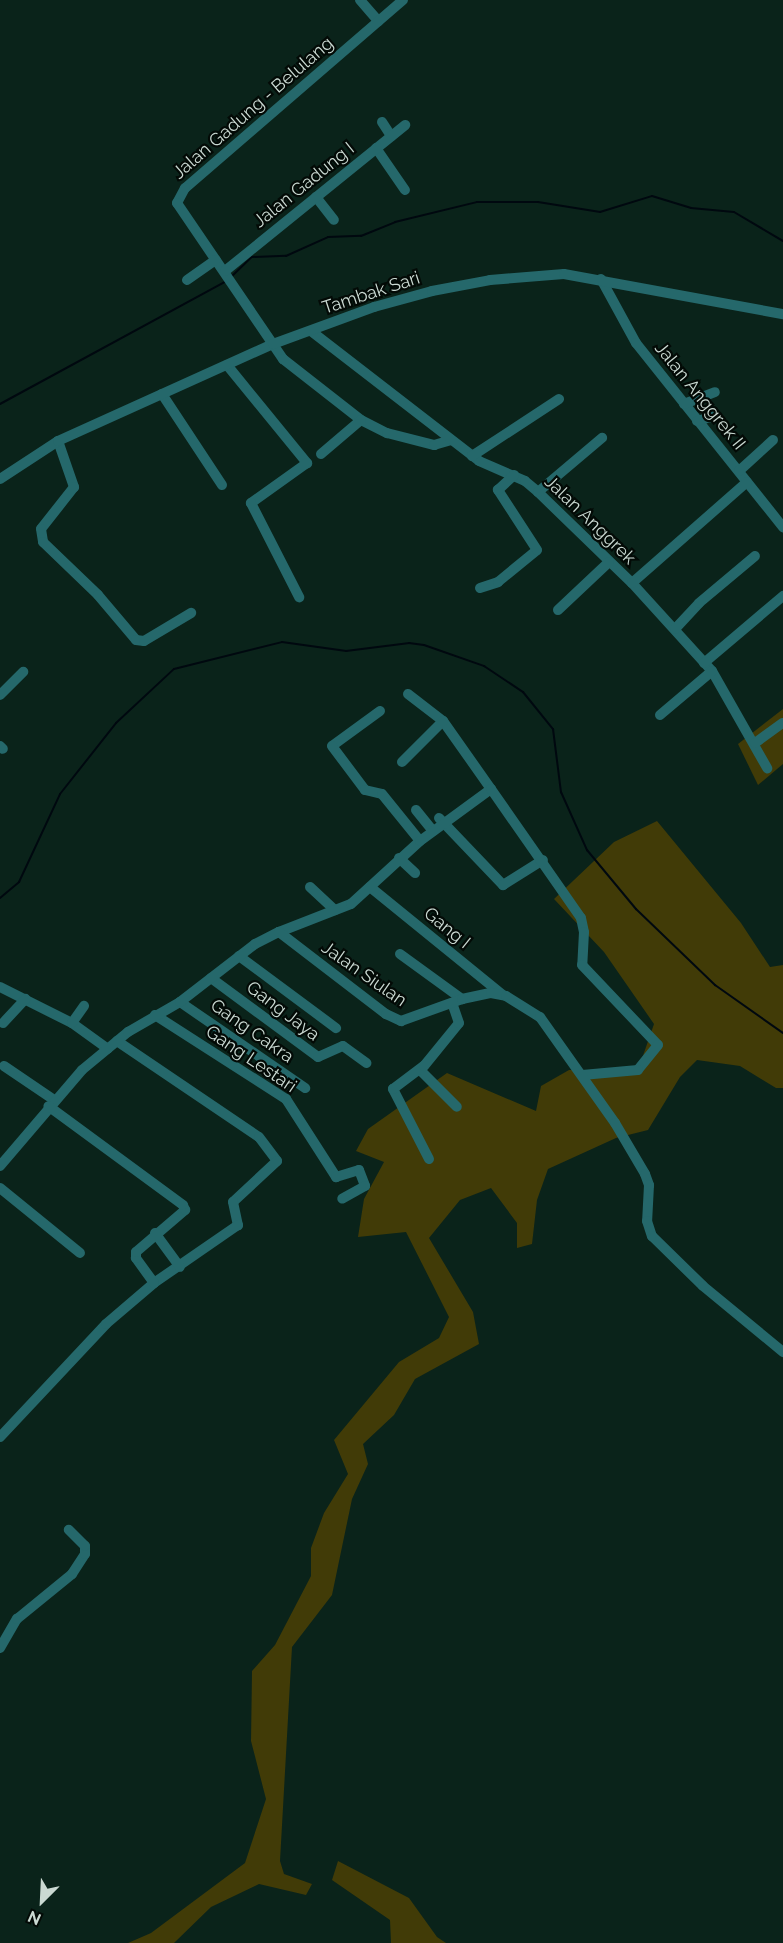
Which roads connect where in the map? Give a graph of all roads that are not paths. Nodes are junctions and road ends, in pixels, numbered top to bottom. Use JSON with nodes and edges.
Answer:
{"nodes":[{"id":1,"x":360,"y":0,"type":"edge"},
{"id":2,"x":403,"y":0,"type":"edge"},
{"id":3,"x":378,"y":21,"type":"junction"},
{"id":4,"x":382,"y":122,"type":"dead end"},
{"id":5,"x":405,"y":125,"type":"dead end"},
{"id":6,"x":391,"y":136,"type":"junction"},
{"id":7,"x":376,"y":148,"type":"junction"},
{"id":8,"x":405,"y":190,"type":"dead end"},
{"id":9,"x":316,"y":197,"type":"junction"},
{"id":10,"x":334,"y":220,"type":"dead end"},
{"id":11,"x":216,"y":260,"type":"junction"},
{"id":12,"x":228,"y":276,"type":"junction"},
{"id":13,"x":186,"y":279,"type":"dead end"},
{"id":14,"x":601,"y":279,"type":"junction"},
{"id":15,"x":783,"y":314,"type":"edge"},
{"id":16,"x":311,"y":331,"type":"junction"},
{"id":17,"x":273,"y":344,"type":"junction"},
{"id":18,"x":227,"y":365,"type":"junction"},
{"id":19,"x":715,"y":392,"type":"dead end"},
{"id":20,"x":162,"y":394,"type":"junction"},
{"id":21,"x":559,"y":399,"type":"dead end"},
{"id":22,"x":684,"y":404,"type":"junction"},
{"id":23,"x":715,"y":416,"type":"dead end"},
{"id":24,"x":361,"y":420,"type":"junction"},
{"id":25,"x":697,"y":422,"type":"junction"},
{"id":26,"x":602,"y":438,"type":"dead end"},
{"id":27,"x":451,"y":440,"type":"junction"},
{"id":28,"x":773,"y":440,"type":"dead end"},
{"id":29,"x":58,"y":441,"type":"junction"},
{"id":30,"x":321,"y":454,"type":"dead end"},
{"id":31,"x":472,"y":456,"type":"junction"},
{"id":32,"x":739,"y":471,"type":"junction"},
{"id":33,"x":514,"y":475,"type":"junction"},
{"id":34,"x":0,"y":479,"type":"edge"},
{"id":35,"x":747,"y":483,"type":"junction"},
{"id":36,"x":222,"y":485,"type":"dead end"},
{"id":37,"x":538,"y":492,"type":"junction"},
{"id":38,"x":783,"y":526,"type":"edge"},
{"id":39,"x":755,"y":556,"type":"dead end"},
{"id":40,"x":609,"y":562,"type":"junction"},
{"id":41,"x":632,"y":583,"type":"junction"},
{"id":42,"x":480,"y":588,"type":"dead end"},
{"id":43,"x":783,"y":596,"type":"edge"},
{"id":44,"x":299,"y":597,"type":"dead end"},
{"id":45,"x":558,"y":610,"type":"dead end"},
{"id":46,"x":191,"y":612,"type":"dead end"},
{"id":47,"x":675,"y":629,"type":"junction"},
{"id":48,"x":708,"y":667,"type":"junction"},
{"id":49,"x":23,"y":672,"type":"dead end"},
{"id":50,"x":0,"y":694,"type":"edge"},
{"id":51,"x":408,"y":694,"type":"dead end"},
{"id":52,"x":380,"y":711,"type":"dead end"},
{"id":53,"x":660,"y":715,"type":"dead end"},
{"id":54,"x":443,"y":721,"type":"junction"},
{"id":55,"x":783,"y":723,"type":"edge"},
{"id":56,"x":755,"y":743,"type":"junction"},
{"id":57,"x":402,"y":762,"type":"dead end"},
{"id":58,"x":767,"y":768,"type":"dead end"},
{"id":59,"x":490,"y":789,"type":"junction"},
{"id":60,"x":416,"y":810,"type":"dead end"},
{"id":61,"x":441,"y":821,"type":"junction"},
{"id":62,"x":433,"y":831,"type":"junction"},
{"id":63,"x":420,"y":841,"type":"junction"},
{"id":64,"x":399,"y":858,"type":"junction"},
{"id":65,"x":543,"y":860,"type":"junction"},
{"id":66,"x":415,"y":873,"type":"dead end"},
{"id":67,"x":310,"y":887,"type":"dead end"},
{"id":68,"x":370,"y":887,"type":"junction"},
{"id":69,"x":335,"y":910,"type":"junction"},
{"id":70,"x":279,"y":932,"type":"junction"},
{"id":71,"x":400,"y":954,"type":"dead end"},
{"id":72,"x":239,"y":956,"type":"junction"},
{"id":73,"x":211,"y":978,"type":"junction"},
{"id":74,"x":0,"y":987,"type":"edge"},
{"id":75,"x":503,"y":995,"type":"junction"},
{"id":76,"x":25,"y":999,"type":"junction"},
{"id":77,"x":457,"y":1001,"type":"junction"},
{"id":78,"x":180,"y":1002,"type":"junction"},
{"id":79,"x":84,"y":1006,"type":"dead end"},
{"id":80,"x":155,"y":1015,"type":"junction"},
{"id":81,"x":3,"y":1023,"type":"dead end"},
{"id":82,"x":72,"y":1023,"type":"junction"},
{"id":83,"x":336,"y":1028,"type":"dead end"},
{"id":84,"x":117,"y":1041,"type":"junction"},
{"id":85,"x":108,"y":1049,"type":"junction"},
{"id":86,"x":366,"y":1063,"type":"dead end"},
{"id":87,"x":4,"y":1066,"type":"dead end"},
{"id":88,"x":420,"y":1070,"type":"junction"},
{"id":89,"x":582,"y":1075,"type":"junction"},
{"id":90,"x":305,"y":1088,"type":"dead end"},
{"id":91,"x":51,"y":1103,"type":"junction"},
{"id":92,"x":457,"y":1107,"type":"dead end"},
{"id":93,"x":429,"y":1159,"type":"dead end"},
{"id":94,"x":0,"y":1166,"type":"edge"},
{"id":95,"x":0,"y":1188,"type":"edge"},
{"id":96,"x":342,"y":1199,"type":"dead end"},
{"id":97,"x":155,"y":1233,"type":"junction"},
{"id":98,"x":80,"y":1253,"type":"dead end"},
{"id":99,"x":180,"y":1267,"type":"junction"},
{"id":100,"x":154,"y":1283,"type":"junction"},
{"id":101,"x":783,"y":1352,"type":"edge"},
{"id":102,"x":0,"y":1437,"type":"edge"},
{"id":103,"x":69,"y":1530,"type":"dead end"},
{"id":104,"x":0,"y":1648,"type":"edge"}],
"edges":[{"from":1,"to":3,"type":"street"},
{"from":2,"to":3,"type":"street","name":"Jalan Gadung - Belulang"},
{"from":3,"to":11,"type":"street","name":"Jalan Gadung - Belulang"},
{"from":4,"to":6,"type":"street"},
{"from":5,"to":6,"type":"street","name":"Jalan Gadung I"},
{"from":6,"to":7,"type":"street","name":"Jalan Gadung I"},
{"from":7,"to":8,"type":"street"},
{"from":7,"to":9,"type":"street","name":"Jalan Gadung I"},
{"from":9,"to":10,"type":"street"},
{"from":9,"to":12,"type":"street","name":"Jalan Gadung I"},
{"from":11,"to":12,"type":"street","name":"Jalan Gadung - Belulang"},
{"from":11,"to":13,"type":"street"},
{"from":12,"to":17,"type":"street","name":"Jalan Gadung - Belulang"},
{"from":14,"to":15,"type":"street","name":"Tambak Sari"},
{"from":14,"to":16,"type":"street","name":"Tambak Sari"},
{"from":14,"to":22,"type":"street","name":"Jalan Anggrek II"},
{"from":16,"to":17,"type":"street","name":"Tambak Sari"},
{"from":16,"to":27,"type":"street","name":"Jalan Anggrek"},
{"from":17,"to":18,"type":"street","name":"Tambak Sari"},
{"from":17,"to":24,"type":"street","name":"Jalan Gadung - Belulang"},
{"from":18,"to":20,"type":"street","name":"Tambak Sari"},
{"from":18,"to":44,"type":"street"},
{"from":19,"to":22,"type":"street"},
{"from":20,"to":29,"type":"street","name":"Tambak Sari"},
{"from":20,"to":36,"type":"street"},
{"from":21,"to":31,"type":"street"},
{"from":22,"to":25,"type":"street","name":"Jalan Anggrek II"},
{"from":23,"to":25,"type":"street"},
{"from":24,"to":27,"type":"street","name":"Jalan Gadung - Belulang"},
{"from":24,"to":30,"type":"street"},
{"from":25,"to":32,"type":"street","name":"Jalan Anggrek II"},
{"from":26,"to":37,"type":"street"},
{"from":27,"to":31,"type":"street","name":"Jalan Anggrek"},
{"from":28,"to":32,"type":"street"},
{"from":29,"to":34,"type":"street","name":"Tambak Sari"},
{"from":29,"to":46,"type":"street"},
{"from":31,"to":33,"type":"street","name":"Jalan Anggrek"},
{"from":32,"to":35,"type":"street","name":"Jalan Anggrek II"},
{"from":33,"to":37,"type":"street","name":"Jalan Anggrek"},
{"from":33,"to":42,"type":"street"},
{"from":35,"to":38,"type":"street","name":"Jalan Anggrek II"},
{"from":35,"to":41,"type":"street","name":"Jalan Anggrek"},
{"from":37,"to":40,"type":"street","name":"Jalan Anggrek"},
{"from":39,"to":47,"type":"street"},
{"from":40,"to":41,"type":"street","name":"Jalan Anggrek"},
{"from":40,"to":45,"type":"street"},
{"from":41,"to":47,"type":"street"},
{"from":43,"to":48,"type":"street"},
{"from":47,"to":48,"type":"street"},
{"from":48,"to":53,"type":"street"},
{"from":48,"to":56,"type":"street"},
{"from":49,"to":50,"type":"street"},
{"from":51,"to":54,"type":"street"},
{"from":52,"to":63,"type":"street"},
{"from":54,"to":57,"type":"street"},
{"from":54,"to":59,"type":"street"},
{"from":55,"to":56,"type":"street"},
{"from":56,"to":58,"type":"street"},
{"from":59,"to":61,"type":"street"},
{"from":59,"to":65,"type":"street"},
{"from":60,"to":62,"type":"street"},
{"from":61,"to":62,"type":"street"},
{"from":61,"to":65,"type":"street"},
{"from":62,"to":63,"type":"street"},
{"from":63,"to":64,"type":"street"},
{"from":64,"to":66,"type":"street"},
{"from":64,"to":68,"type":"street"},
{"from":65,"to":89,"type":"street"},
{"from":67,"to":69,"type":"street"},
{"from":68,"to":69,"type":"street"},
{"from":68,"to":75,"type":"street","name":"Gang I"},
{"from":69,"to":70,"type":"street"},
{"from":70,"to":72,"type":"street"},
{"from":70,"to":77,"type":"street","name":"Jalan Siulan"},
{"from":71,"to":77,"type":"street"},
{"from":72,"to":73,"type":"street"},
{"from":72,"to":83,"type":"street"},
{"from":73,"to":78,"type":"street"},
{"from":73,"to":86,"type":"street","name":"Gang Jaya"},
{"from":74,"to":76,"type":"street"},
{"from":75,"to":77,"type":"street","name":"Jalan Siulan"},
{"from":75,"to":89,"type":"street"},
{"from":76,"to":81,"type":"street"},
{"from":76,"to":82,"type":"street"},
{"from":77,"to":88,"type":"street"},
{"from":78,"to":80,"type":"street"},
{"from":78,"to":90,"type":"street","name":"Gang Cakra"},
{"from":79,"to":82,"type":"street"},
{"from":80,"to":84,"type":"street"},
{"from":80,"to":96,"type":"street","name":"Gang Lestari"},
{"from":82,"to":85,"type":"street"},
{"from":84,"to":85,"type":"street"},
{"from":84,"to":99,"type":"street"},
{"from":85,"to":91,"type":"street"},
{"from":87,"to":91,"type":"street"},
{"from":88,"to":92,"type":"street"},
{"from":88,"to":93,"type":"street"},
{"from":89,"to":101,"type":"street"},
{"from":91,"to":94,"type":"street"},
{"from":91,"to":97,"type":"street"},
{"from":95,"to":98,"type":"street"},
{"from":97,"to":99,"type":"street"},
{"from":97,"to":100,"type":"street"},
{"from":99,"to":100,"type":"street"},
{"from":100,"to":102,"type":"street"},
{"from":103,"to":104,"type":"street"}]}
